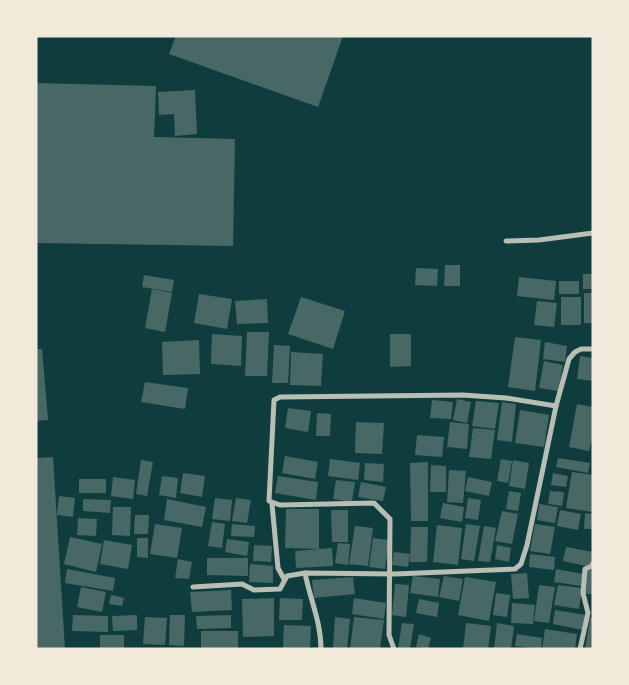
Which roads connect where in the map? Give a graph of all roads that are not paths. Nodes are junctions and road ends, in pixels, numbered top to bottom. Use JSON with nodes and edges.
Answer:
{"nodes":[{"id":1,"x":593,"y":233,"type":"edge"},
{"id":2,"x":506,"y":241,"type":"dead end"},
{"id":3,"x":593,"y":349,"type":"edge"},
{"id":4,"x":556,"y":406,"type":"junction"},
{"id":5,"x":272,"y":504,"type":"junction"},
{"id":6,"x":593,"y":563,"type":"edge"},
{"id":7,"x":305,"y":573,"type":"junction"},
{"id":8,"x":390,"y":574,"type":"junction"},
{"id":9,"x":284,"y":580,"type":"junction"},
{"id":10,"x":193,"y":587,"type":"dead end"},
{"id":11,"x":321,"y":649,"type":"edge"},
{"id":12,"x":394,"y":649,"type":"edge"},
{"id":13,"x":580,"y":649,"type":"edge"}],
"edges":[{"from":1,"to":2,"type":"street"},
{"from":3,"to":4,"type":"street"},
{"from":4,"to":5,"type":"street"},
{"from":4,"to":8,"type":"street"},
{"from":5,"to":8,"type":"street"},
{"from":5,"to":9,"type":"street"},
{"from":6,"to":13,"type":"street"},
{"from":7,"to":8,"type":"street"},
{"from":7,"to":9,"type":"street"},
{"from":7,"to":11,"type":"street"},
{"from":8,"to":12,"type":"street"},
{"from":9,"to":10,"type":"street"}]}
